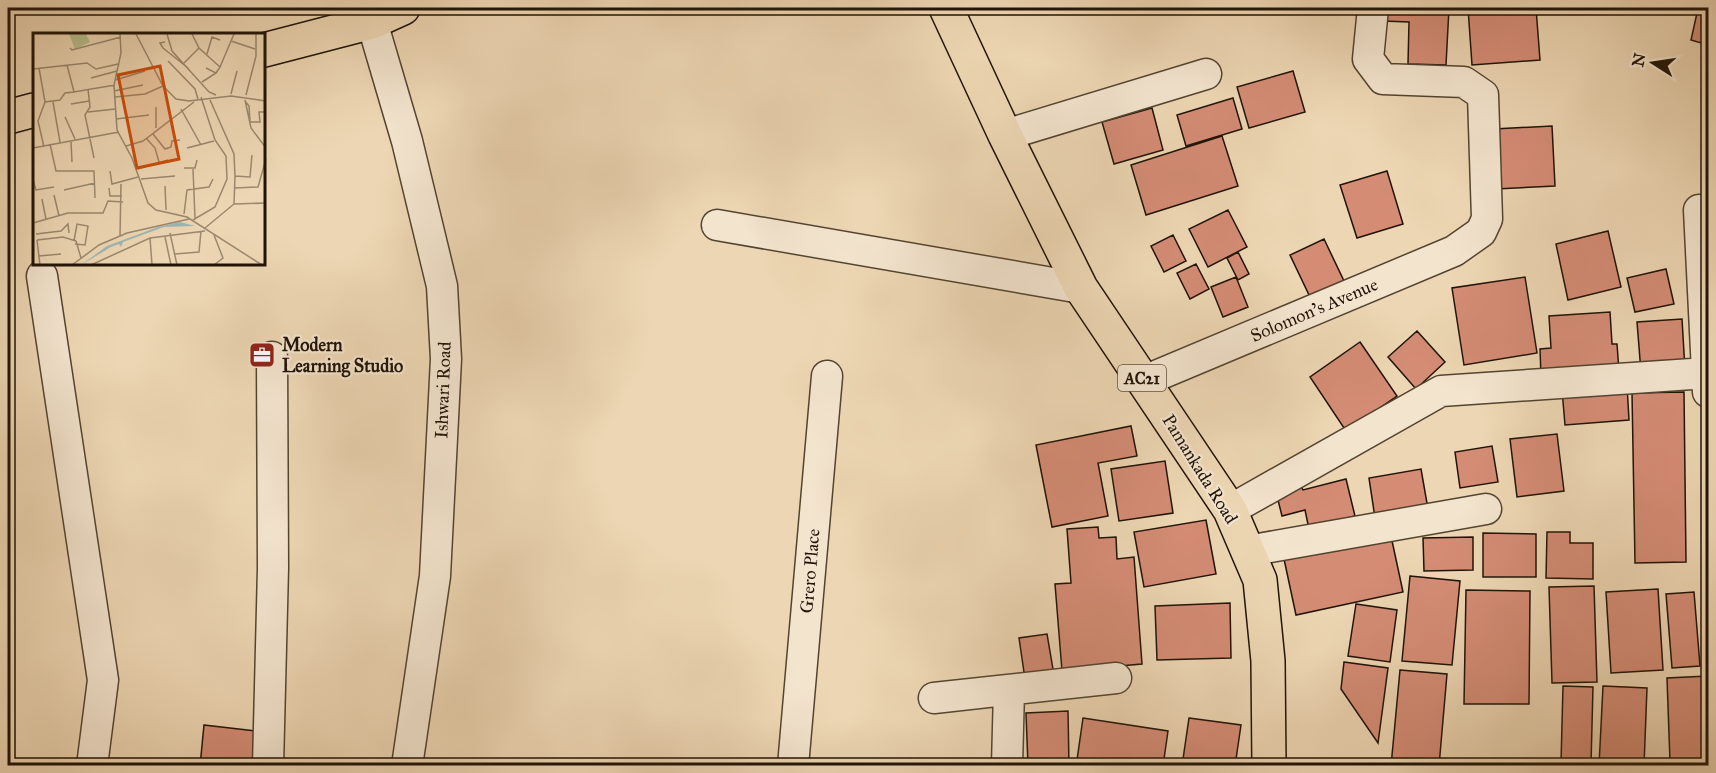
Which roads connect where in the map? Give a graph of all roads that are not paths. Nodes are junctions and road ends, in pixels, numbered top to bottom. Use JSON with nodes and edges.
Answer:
{"nodes":[{"id":1,"x":403,"y":8,"type":"edge"},
{"id":2,"x":946,"y":8,"type":"edge"},
{"id":3,"x":1373,"y":8,"type":"edge"},
{"id":4,"x":372,"y":22,"type":"junction"},
{"id":5,"x":266,"y":49,"type":"edge"},
{"id":6,"x":1206,"y":74,"type":"dead end"},
{"id":7,"x":33,"y":110,"type":"edge"},
{"id":8,"x":8,"y":117,"type":"edge"},
{"id":9,"x":1005,"y":135,"type":"junction"},
{"id":10,"x":1699,"y":210,"type":"dead end"},
{"id":11,"x":717,"y":225,"type":"dead end"},
{"id":12,"x":42,"y":276,"type":"dead end"},
{"id":13,"x":1081,"y":288,"type":"junction"},
{"id":14,"x":272,"y":357,"type":"dead end"},
{"id":15,"x":827,"y":376,"type":"dead end"},
{"id":16,"x":1144,"y":381,"type":"junction"},
{"id":17,"x":1708,"y":383,"type":"edge"},
{"id":18,"x":1486,"y":509,"type":"dead end"},
{"id":19,"x":1230,"y":510,"type":"junction"},
{"id":20,"x":1247,"y":551,"type":"junction"},
{"id":21,"x":1116,"y":678,"type":"dead end"},
{"id":22,"x":1009,"y":690,"type":"junction"},
{"id":23,"x":934,"y":698,"type":"dead end"},
{"id":24,"x":92,"y":765,"type":"edge"},
{"id":25,"x":268,"y":765,"type":"edge"},
{"id":26,"x":407,"y":765,"type":"edge"},
{"id":27,"x":793,"y":765,"type":"edge"},
{"id":28,"x":1007,"y":765,"type":"edge"},
{"id":29,"x":1269,"y":765,"type":"edge"}],
"edges":[{"from":1,"to":4,"type":"main road"},
{"from":2,"to":9,"type":"main road","name":"Pamankada Road","number":"AC21"},
{"from":3,"to":16,"type":"street","name":"Solomon's Avenue"},
{"from":4,"to":5,"type":"main road"},
{"from":4,"to":26,"type":"street","name":"Ishwari Road"},
{"from":6,"to":9,"type":"street"},
{"from":7,"to":8,"type":"main road"},
{"from":9,"to":13,"type":"main road","name":"Pamankada Road","number":"AC21"},
{"from":10,"to":17,"type":"street"},
{"from":11,"to":13,"type":"street"},
{"from":12,"to":24,"type":"street"},
{"from":13,"to":16,"type":"main road","name":"Pamankada Road","number":"AC21"},
{"from":14,"to":25,"type":"street"},
{"from":15,"to":27,"type":"street","name":"Grero Place"},
{"from":16,"to":19,"type":"main road","name":"Pamankada Road","number":"AC21"},
{"from":17,"to":19,"type":"street"},
{"from":18,"to":20,"type":"street"},
{"from":19,"to":20,"type":"main road","name":"Pamankada Road","number":"AC21"},
{"from":20,"to":29,"type":"main road","name":"Pamankada Road","number":"AC21"},
{"from":21,"to":22,"type":"street"},
{"from":22,"to":23,"type":"street"},
{"from":22,"to":28,"type":"street"}]}
